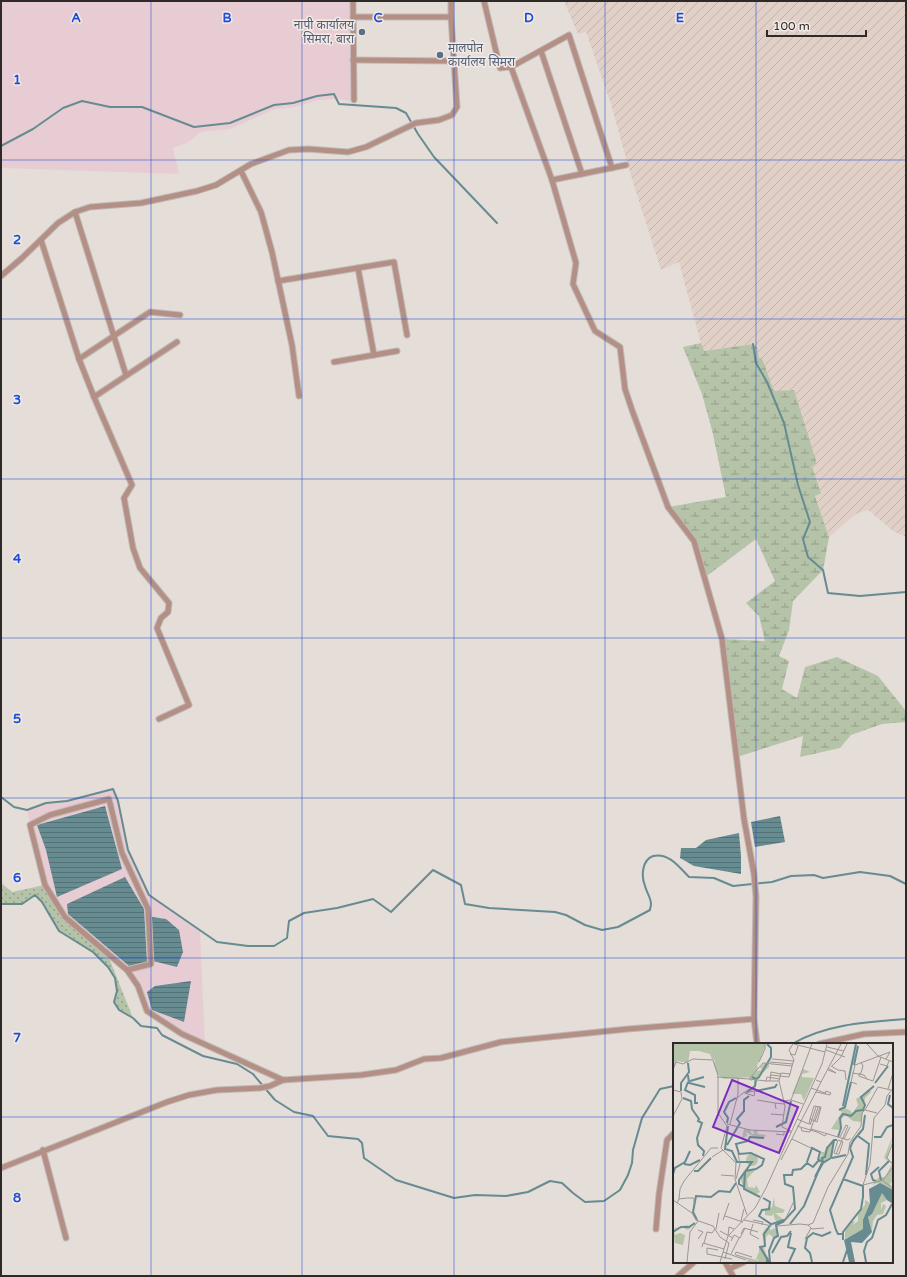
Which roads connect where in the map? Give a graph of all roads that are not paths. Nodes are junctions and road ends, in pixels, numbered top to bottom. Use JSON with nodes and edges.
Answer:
{"nodes":[{"id":1,"x":353,"y":1,"type":"edge"},
{"id":2,"x":451,"y":1,"type":"edge"},
{"id":3,"x":484,"y":1,"type":"edge"},
{"id":4,"x":451,"y":17,"type":"junction"},
{"id":5,"x":353,"y":18,"type":"junction"},
{"id":6,"x":541,"y":51,"type":"junction"},
{"id":7,"x":353,"y":60,"type":"junction"},
{"id":8,"x":454,"y":61,"type":"junction"},
{"id":9,"x":511,"y":67,"type":"junction"},
{"id":10,"x":354,"y":100,"type":"dead end"},
{"id":11,"x":626,"y":165,"type":"dead end"},
{"id":12,"x":612,"y":168,"type":"junction"},
{"id":13,"x":240,"y":171,"type":"junction"},
{"id":14,"x":582,"y":174,"type":"junction"},
{"id":15,"x":552,"y":180,"type":"junction"},
{"id":16,"x":75,"y":212,"type":"junction"},
{"id":17,"x":41,"y":240,"type":"junction"},
{"id":18,"x":358,"y":268,"type":"junction"},
{"id":19,"x":1,"y":276,"type":"edge"},
{"id":20,"x":278,"y":281,"type":"junction"},
{"id":21,"x":180,"y":315,"type":"dead end"},
{"id":22,"x":407,"y":335,"type":"dead end"},
{"id":23,"x":114,"y":336,"type":"junction"},
{"id":24,"x":177,"y":342,"type":"dead end"},
{"id":25,"x":397,"y":351,"type":"dead end"},
{"id":26,"x":374,"y":355,"type":"junction"},
{"id":27,"x":79,"y":359,"type":"junction"},
{"id":28,"x":334,"y":362,"type":"dead end"},
{"id":29,"x":126,"y":375,"type":"junction"},
{"id":30,"x":299,"y":396,"type":"dead end"},
{"id":31,"x":94,"y":397,"type":"junction"},
{"id":32,"x":160,"y":719,"type":"dead end"},
{"id":33,"x":127,"y":970,"type":"junction"},
{"id":34,"x":754,"y":1019,"type":"junction"},
{"id":35,"x":906,"y":1032,"type":"edge"},
{"id":36,"x":757,"y":1043,"type":"edge"},
{"id":37,"x":824,"y":1043,"type":"edge"},
{"id":38,"x":283,"y":1080,"type":"junction"},
{"id":39,"x":673,"y":1134,"type":"edge"},
{"id":40,"x":43,"y":1150,"type":"junction"},
{"id":41,"x":1,"y":1168,"type":"edge"},
{"id":42,"x":656,"y":1229,"type":"dead end"},
{"id":43,"x":66,"y":1238,"type":"dead end"},
{"id":44,"x":693,"y":1263,"type":"edge"},
{"id":45,"x":726,"y":1263,"type":"edge"},
{"id":46,"x":742,"y":1263,"type":"edge"},
{"id":47,"x":729,"y":1269,"type":"junction"},
{"id":48,"x":678,"y":1276,"type":"edge"},
{"id":49,"x":733,"y":1276,"type":"edge"}],
"edges":[{"from":1,"to":5,"type":"street"},
{"from":2,"to":4,"type":"street"},
{"from":3,"to":9,"type":"street"},
{"from":4,"to":5,"type":"street"},
{"from":4,"to":8,"type":"street"},
{"from":5,"to":7,"type":"street"},
{"from":6,"to":9,"type":"street"},
{"from":6,"to":12,"type":"street"},
{"from":6,"to":14,"type":"street"},
{"from":7,"to":8,"type":"street"},
{"from":7,"to":10,"type":"street"},
{"from":8,"to":13,"type":"street"},
{"from":9,"to":15,"type":"street"},
{"from":11,"to":12,"type":"street"},
{"from":12,"to":14,"type":"street"},
{"from":13,"to":16,"type":"street"},
{"from":13,"to":20,"type":"street"},
{"from":14,"to":15,"type":"street"},
{"from":15,"to":34,"type":"street"},
{"from":16,"to":17,"type":"street"},
{"from":16,"to":23,"type":"street"},
{"from":17,"to":19,"type":"street"},
{"from":17,"to":27,"type":"street"},
{"from":18,"to":20,"type":"street"},
{"from":18,"to":22,"type":"street"},
{"from":18,"to":26,"type":"street"},
{"from":20,"to":30,"type":"street"},
{"from":21,"to":23,"type":"street"},
{"from":23,"to":27,"type":"street"},
{"from":23,"to":29,"type":"street"},
{"from":24,"to":29,"type":"street"},
{"from":25,"to":26,"type":"street"},
{"from":26,"to":28,"type":"street"},
{"from":27,"to":31,"type":"street"},
{"from":29,"to":31,"type":"street"},
{"from":31,"to":32,"type":"street"},
{"from":33,"to":33,"type":"street"},
{"from":33,"to":38,"type":"street"},
{"from":34,"to":36,"type":"street"},
{"from":34,"to":38,"type":"street"},
{"from":35,"to":37,"type":"street"},
{"from":38,"to":40,"type":"street"},
{"from":39,"to":42,"type":"street"},
{"from":40,"to":41,"type":"street"},
{"from":40,"to":43,"type":"street"},
{"from":44,"to":48,"type":"street"},
{"from":45,"to":47,"type":"street"},
{"from":46,"to":47,"type":"street"},
{"from":47,"to":49,"type":"street"}]}
